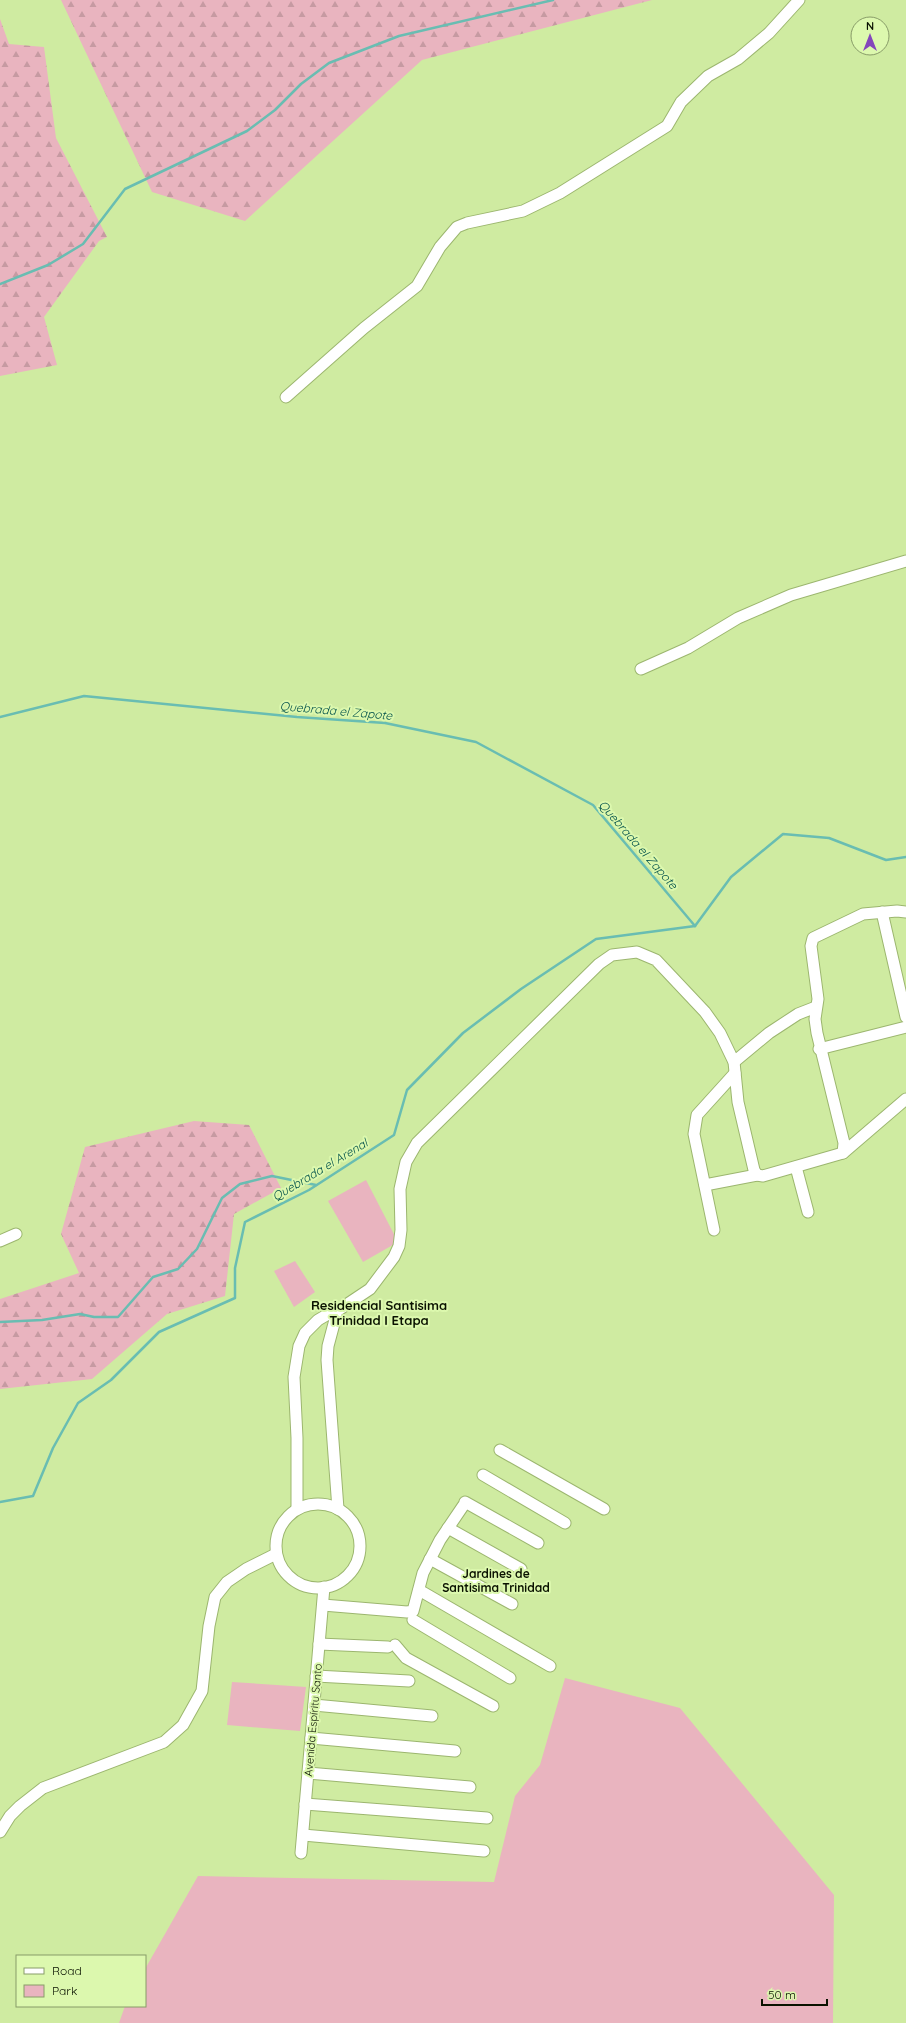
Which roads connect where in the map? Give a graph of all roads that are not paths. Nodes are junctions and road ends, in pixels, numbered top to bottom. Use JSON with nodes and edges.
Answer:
{"nodes":[{"id":1,"x":799,"y":0,"type":"edge"},
{"id":2,"x":286,"y":397,"type":"dead end"},
{"id":3,"x":906,"y":561,"type":"edge"},
{"id":4,"x":641,"y":669,"type":"dead end"},
{"id":5,"x":882,"y":912,"type":"junction"},
{"id":6,"x":906,"y":912,"type":"edge"},
{"id":7,"x":816,"y":1007,"type":"junction"},
{"id":8,"x":906,"y":1017,"type":"edge"},
{"id":9,"x":906,"y":1027,"type":"edge"},
{"id":10,"x":817,"y":1034,"type":"junction"},
{"id":11,"x":835,"y":1045,"type":"junction"},
{"id":12,"x":819,"y":1049,"type":"junction"},
{"id":13,"x":735,"y":1067,"type":"junction"},
{"id":14,"x":906,"y":1099,"type":"edge"},
{"id":15,"x":846,"y":1148,"type":"junction"},
{"id":16,"x":796,"y":1167,"type":"junction"},
{"id":17,"x":757,"y":1175,"type":"junction"},
{"id":18,"x":705,"y":1185,"type":"junction"},
{"id":19,"x":808,"y":1212,"type":"dead end"},
{"id":20,"x":714,"y":1230,"type":"dead end"},
{"id":21,"x":16,"y":1234,"type":"dead end"},
{"id":22,"x":0,"y":1240,"type":"edge"},
{"id":23,"x":334,"y":1313,"type":"junction"},
{"id":24,"x":500,"y":1450,"type":"dead end"},
{"id":25,"x":484,"y":1475,"type":"dead end"},
{"id":26,"x":604,"y":1508,"type":"dead end"},
{"id":27,"x":297,"y":1509,"type":"junction"},
{"id":28,"x":338,"y":1509,"type":"junction"},
{"id":29,"x":565,"y":1523,"type":"dead end"},
{"id":30,"x":448,"y":1528,"type":"junction"},
{"id":31,"x":538,"y":1543,"type":"dead end"},
{"id":32,"x":276,"y":1554,"type":"junction"},
{"id":33,"x":430,"y":1559,"type":"junction"},
{"id":34,"x":521,"y":1569,"type":"dead end"},
{"id":35,"x":324,"y":1587,"type":"junction"},
{"id":36,"x":419,"y":1590,"type":"junction"},
{"id":37,"x":512,"y":1604,"type":"dead end"},
{"id":38,"x":323,"y":1605,"type":"junction"},
{"id":39,"x":413,"y":1620,"type":"dead end"},
{"id":40,"x":319,"y":1644,"type":"junction"},
{"id":41,"x":550,"y":1666,"type":"dead end"},
{"id":42,"x":316,"y":1676,"type":"junction"},
{"id":43,"x":510,"y":1678,"type":"dead end"},
{"id":44,"x":409,"y":1681,"type":"dead end"},
{"id":45,"x":314,"y":1705,"type":"junction"},
{"id":46,"x":493,"y":1706,"type":"dead end"},
{"id":47,"x":432,"y":1716,"type":"dead end"},
{"id":48,"x":311,"y":1738,"type":"junction"},
{"id":49,"x":455,"y":1751,"type":"dead end"},
{"id":50,"x":308,"y":1773,"type":"junction"},
{"id":51,"x":470,"y":1787,"type":"dead end"},
{"id":52,"x":305,"y":1804,"type":"junction"},
{"id":53,"x":487,"y":1818,"type":"dead end"},
{"id":54,"x":0,"y":1832,"type":"edge"},
{"id":55,"x":303,"y":1835,"type":"junction"},
{"id":56,"x":484,"y":1851,"type":"dead end"},
{"id":57,"x":301,"y":1854,"type":"dead end"}],
"edges":[{"from":1,"to":2,"type":"street"},
{"from":3,"to":4,"type":"street"},
{"from":5,"to":6,"type":"street"},
{"from":5,"to":7,"type":"street"},
{"from":5,"to":8,"type":"street"},
{"from":7,"to":10,"type":"street"},
{"from":7,"to":13,"type":"street"},
{"from":9,"to":11,"type":"street"},
{"from":10,"to":11,"type":"street"},
{"from":10,"to":12,"type":"street"},
{"from":11,"to":12,"type":"street"},
{"from":12,"to":15,"type":"street"},
{"from":13,"to":17,"type":"street"},
{"from":13,"to":18,"type":"street"},
{"from":13,"to":23,"type":"street"},
{"from":14,"to":15,"type":"street"},
{"from":15,"to":16,"type":"street"},
{"from":16,"to":17,"type":"street"},
{"from":16,"to":19,"type":"street"},
{"from":17,"to":18,"type":"street"},
{"from":18,"to":20,"type":"street"},
{"from":21,"to":22,"type":"street"},
{"from":23,"to":27,"type":"street"},
{"from":23,"to":28,"type":"street"},
{"from":24,"to":26,"type":"street"},
{"from":25,"to":29,"type":"street"},
{"from":27,"to":28,"type":"street"},
{"from":27,"to":32,"type":"street"},
{"from":28,"to":35,"type":"street"},
{"from":30,"to":31,"type":"street"},
{"from":30,"to":33,"type":"street"},
{"from":30,"to":34,"type":"street"},
{"from":32,"to":35,"type":"street"},
{"from":32,"to":54,"type":"street"},
{"from":33,"to":36,"type":"street"},
{"from":33,"to":37,"type":"street"},
{"from":35,"to":38,"type":"street","name":"Avenida Espíritu Santo"},
{"from":36,"to":38,"type":"street"},
{"from":36,"to":41,"type":"street"},
{"from":38,"to":40,"type":"street","name":"Avenida Espíritu Santo"},
{"from":39,"to":43,"type":"street"},
{"from":40,"to":42,"type":"street","name":"Avenida Espíritu Santo"},
{"from":40,"to":46,"type":"street"},
{"from":42,"to":44,"type":"street"},
{"from":42,"to":45,"type":"street","name":"Avenida Espíritu Santo"},
{"from":45,"to":47,"type":"street"},
{"from":45,"to":48,"type":"street","name":"Avenida Espíritu Santo"},
{"from":48,"to":49,"type":"street"},
{"from":48,"to":50,"type":"street","name":"Avenida Espíritu Santo"},
{"from":50,"to":51,"type":"street"},
{"from":50,"to":52,"type":"street","name":"Avenida Espíritu Santo"},
{"from":52,"to":53,"type":"street"},
{"from":52,"to":55,"type":"street","name":"Avenida Espíritu Santo"},
{"from":55,"to":56,"type":"street"},
{"from":55,"to":57,"type":"street","name":"Avenida Espíritu Santo"}]}
